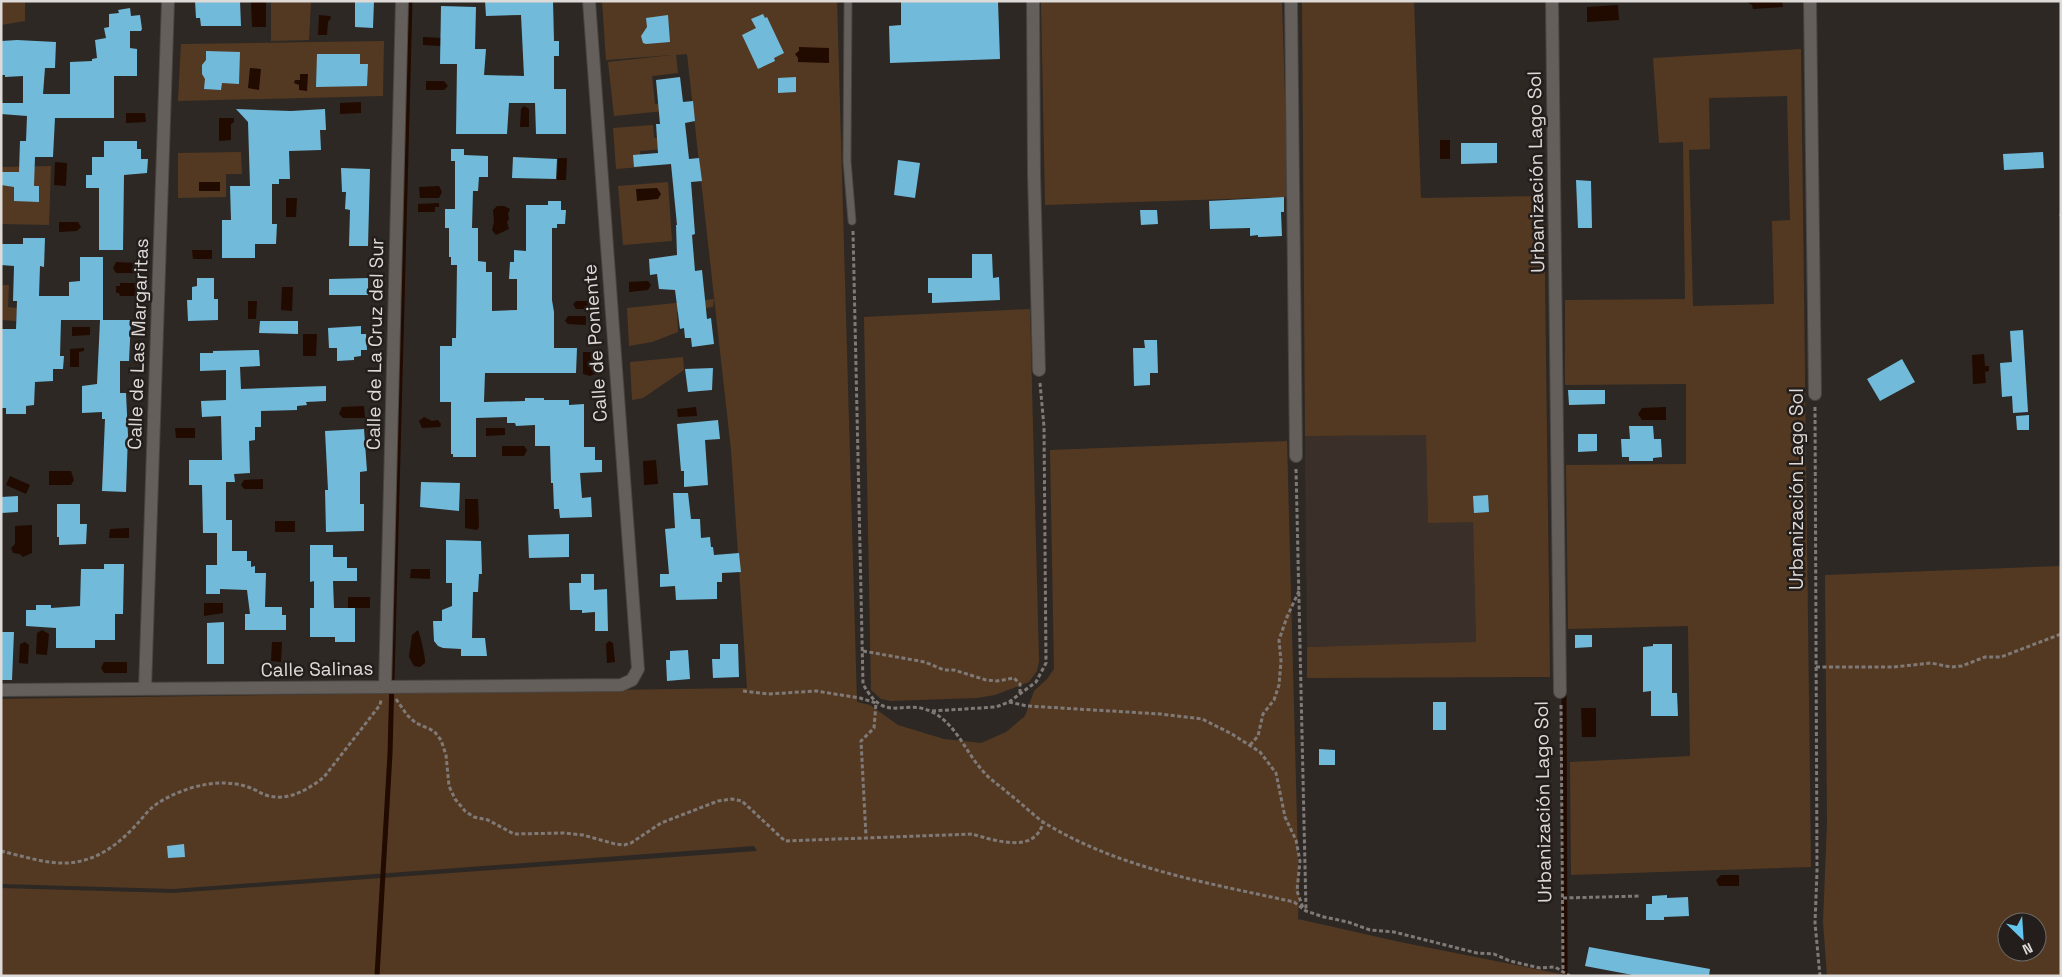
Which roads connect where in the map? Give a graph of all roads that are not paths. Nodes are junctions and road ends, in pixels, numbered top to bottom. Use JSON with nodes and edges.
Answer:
{"nodes":[{"id":1,"x":168,"y":1,"type":"edge"},
{"id":2,"x":402,"y":1,"type":"edge"},
{"id":3,"x":589,"y":1,"type":"edge"},
{"id":4,"x":848,"y":1,"type":"edge"},
{"id":5,"x":1034,"y":1,"type":"edge"},
{"id":6,"x":1291,"y":1,"type":"edge"},
{"id":7,"x":1552,"y":1,"type":"edge"},
{"id":8,"x":1810,"y":1,"type":"edge"},
{"id":9,"x":852,"y":221,"type":"road end"},
{"id":10,"x":1039,"y":370,"type":"road end"},
{"id":11,"x":1815,"y":394,"type":"road end"},
{"id":12,"x":1296,"y":456,"type":"road end"},
{"id":13,"x":632,"y":680,"type":"joint"},
{"id":14,"x":145,"y":689,"type":"junction"},
{"id":15,"x":1,"y":690,"type":"edge"},
{"id":16,"x":384,"y":692,"type":"junction"},
{"id":17,"x":1560,"y":692,"type":"road end"}],
"edges":[{"from":1,"to":14,"type":"street","name":"Calle de Las Margaritas"},
{"from":2,"to":16,"type":"street","name":"Calle de La Cruz del Sur"},
{"from":3,"to":13,"type":"street","name":"Calle de Poniente"},
{"from":4,"to":9,"type":"lane"},
{"from":5,"to":10,"type":"street"},
{"from":6,"to":12,"type":"street"},
{"from":7,"to":17,"type":"street","name":"Urbanización Lago Sol"},
{"from":8,"to":11,"type":"street","name":"Urbanización Lago Sol"},
{"from":13,"to":16,"type":"street","name":"Calle Salinas"},
{"from":14,"to":15,"type":"street","name":"Calle Salinas"},
{"from":14,"to":16,"type":"street","name":"Calle Salinas"}]}
